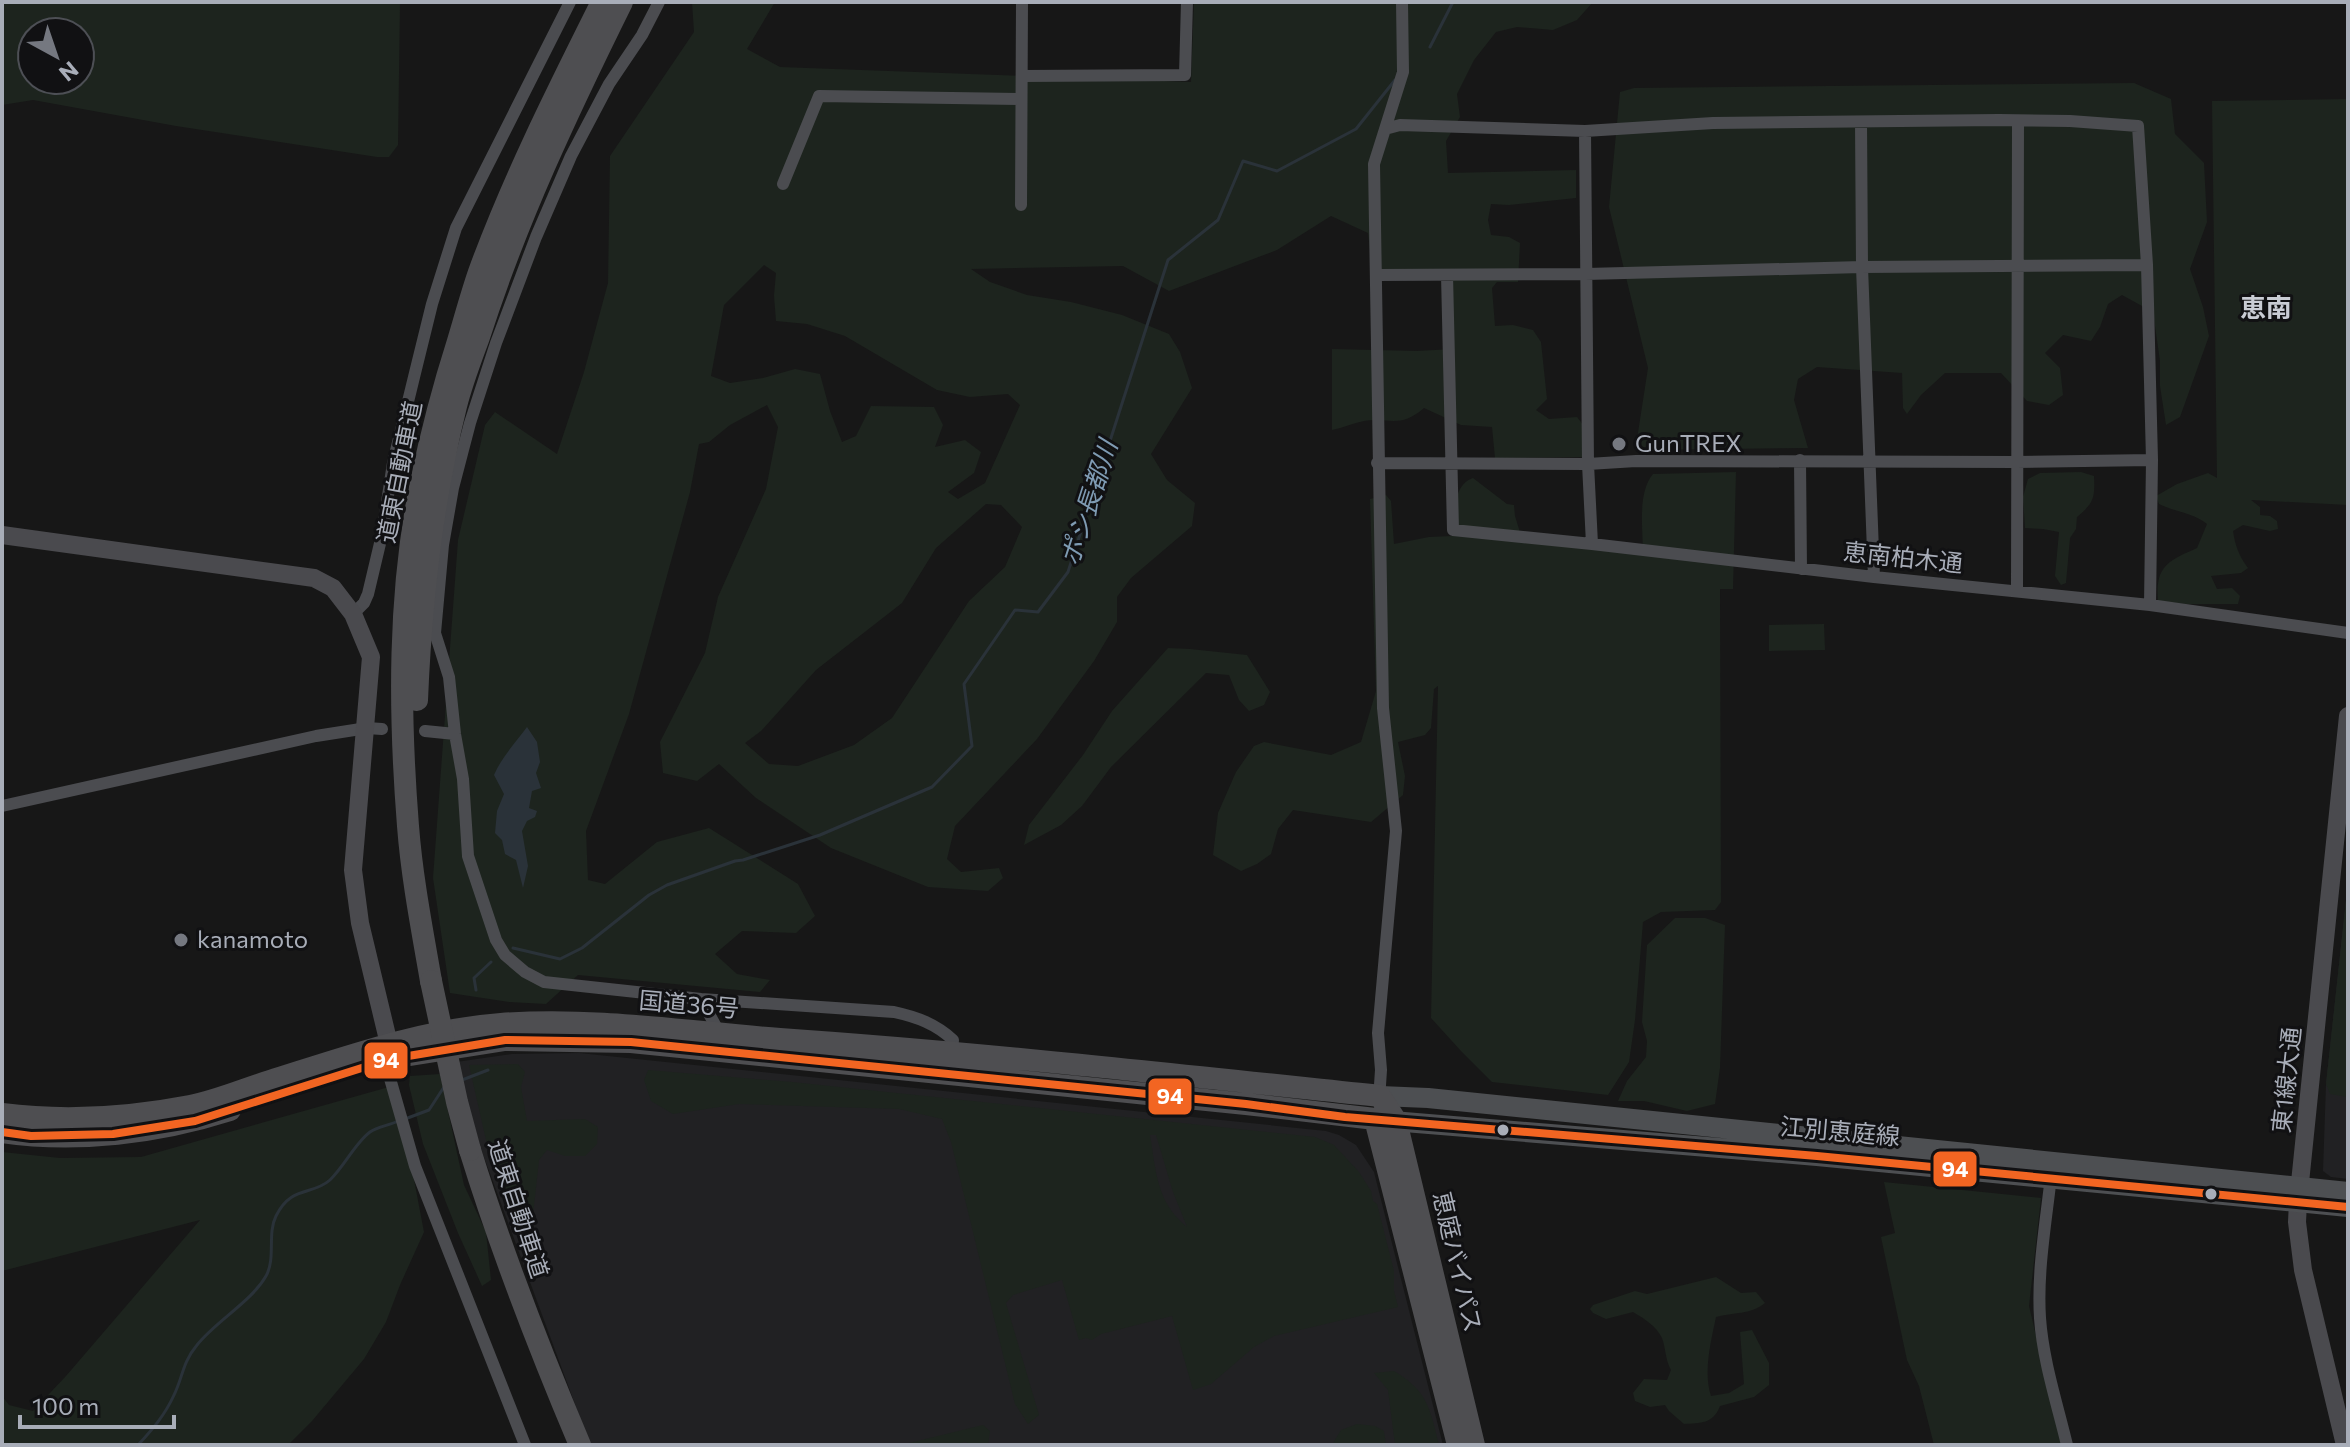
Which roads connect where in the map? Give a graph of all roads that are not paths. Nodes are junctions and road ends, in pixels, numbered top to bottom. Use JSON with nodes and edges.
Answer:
{"nodes":[{"id":1,"x":570,"y":2,"type":"edge"},
{"id":2,"x":602,"y":2,"type":"edge"},
{"id":3,"x":622,"y":2,"type":"edge"},
{"id":4,"x":659,"y":2,"type":"edge"},
{"id":5,"x":1022,"y":2,"type":"edge"},
{"id":6,"x":1187,"y":2,"type":"edge"},
{"id":7,"x":1402,"y":2,"type":"edge"},
{"id":8,"x":1022,"y":76,"type":"junction"},
{"id":9,"x":1020,"y":99,"type":"junction"},
{"id":10,"x":2018,"y":121,"type":"junction"},
{"id":11,"x":1861,"y":122,"type":"junction"},
{"id":12,"x":1385,"y":129,"type":"junction"},
{"id":13,"x":1585,"y":131,"type":"junction"},
{"id":14,"x":783,"y":184,"type":"dead end"},
{"id":15,"x":1021,"y":205,"type":"dead end"},
{"id":16,"x":2147,"y":265,"type":"junction"},
{"id":17,"x":2017,"y":266,"type":"junction"},
{"id":18,"x":1862,"y":267,"type":"junction"},
{"id":19,"x":1586,"y":274,"type":"junction"},
{"id":20,"x":1377,"y":275,"type":"junction"},
{"id":21,"x":1447,"y":275,"type":"junction"},
{"id":22,"x":1800,"y":460,"type":"junction"},
{"id":23,"x":1870,"y":460,"type":"junction"},
{"id":24,"x":2152,"y":460,"type":"junction"},
{"id":25,"x":2016,"y":462,"type":"junction"},
{"id":26,"x":1377,"y":463,"type":"junction"},
{"id":27,"x":1451,"y":464,"type":"junction"},
{"id":28,"x":1588,"y":464,"type":"junction"},
{"id":29,"x":2,"y":535,"type":"edge"},
{"id":30,"x":1592,"y":544,"type":"junction"},
{"id":31,"x":1801,"y":569,"type":"junction"},
{"id":32,"x":1874,"y":577,"type":"junction"},
{"id":33,"x":2017,"y":591,"type":"junction"},
{"id":34,"x":2150,"y":605,"type":"junction"},
{"id":35,"x":353,"y":614,"type":"junction"},
{"id":36,"x":2348,"y":633,"type":"edge"},
{"id":37,"x":2348,"y":716,"type":"edge"},
{"id":38,"x":374,"y":728,"type":"junction"},
{"id":39,"x":425,"y":731,"type":"dead end"},
{"id":40,"x":455,"y":734,"type":"junction"},
{"id":41,"x":2,"y":806,"type":"edge"},
{"id":42,"x":431,"y":981,"type":"junction"},
{"id":43,"x":701,"y":999,"type":"junction"},
{"id":44,"x":720,"y":1034,"type":"junction"},
{"id":45,"x":952,"y":1051,"type":"junction"},
{"id":46,"x":389,"y":1057,"type":"junction"},
{"id":47,"x":1380,"y":1096,"type":"junction"},
{"id":48,"x":2,"y":1114,"type":"edge"},
{"id":49,"x":1386,"y":1120,"type":"junction"},
{"id":50,"x":2,"y":1132,"type":"edge"},
{"id":51,"x":2051,"y":1169,"type":"junction"},
{"id":52,"x":2348,"y":1192,"type":"edge"},
{"id":53,"x":2298,"y":1194,"type":"junction"},
{"id":54,"x":2348,"y":1207,"type":"edge"},
{"id":55,"x":525,"y":1445,"type":"edge"},
{"id":56,"x":580,"y":1445,"type":"edge"},
{"id":57,"x":1458,"y":1445,"type":"edge"},
{"id":58,"x":1474,"y":1445,"type":"edge"},
{"id":59,"x":2067,"y":1445,"type":"edge"},
{"id":60,"x":2345,"y":1445,"type":"edge"}],
"edges":[{"from":1,"to":35,"type":"street"},
{"from":2,"to":42,"type":"highway","name":"道東自動車道"},
{"from":3,"to":42,"type":"highway","name":"道東自動車道"},
{"from":4,"to":40,"type":"street"},
{"from":5,"to":8,"type":"street"},
{"from":6,"to":8,"type":"street"},
{"from":7,"to":12,"type":"street"},
{"from":8,"to":9,"type":"street"},
{"from":9,"to":14,"type":"street"},
{"from":9,"to":15,"type":"street"},
{"from":10,"to":11,"type":"street"},
{"from":10,"to":16,"type":"street"},
{"from":10,"to":17,"type":"street"},
{"from":11,"to":13,"type":"street"},
{"from":11,"to":18,"type":"street"},
{"from":12,"to":13,"type":"street"},
{"from":12,"to":20,"type":"street"},
{"from":13,"to":19,"type":"street"},
{"from":16,"to":17,"type":"street"},
{"from":16,"to":24,"type":"street"},
{"from":17,"to":18,"type":"street"},
{"from":17,"to":25,"type":"street"},
{"from":18,"to":19,"type":"street"},
{"from":18,"to":23,"type":"street"},
{"from":19,"to":21,"type":"street"},
{"from":19,"to":28,"type":"street"},
{"from":20,"to":21,"type":"street"},
{"from":20,"to":26,"type":"street"},
{"from":21,"to":27,"type":"street"},
{"from":22,"to":23,"type":"street"},
{"from":22,"to":28,"type":"street"},
{"from":22,"to":31,"type":"street"},
{"from":23,"to":25,"type":"street"},
{"from":23,"to":32,"type":"street"},
{"from":24,"to":25,"type":"street"},
{"from":24,"to":34,"type":"street"},
{"from":25,"to":33,"type":"street"},
{"from":26,"to":27,"type":"street"},
{"from":26,"to":47,"type":"street"},
{"from":27,"to":28,"type":"street"},
{"from":27,"to":30,"type":"street","name":"恵南柏木通"},
{"from":28,"to":30,"type":"street"},
{"from":29,"to":35,"type":"street"},
{"from":30,"to":31,"type":"street","name":"恵南柏木通"},
{"from":31,"to":32,"type":"street","name":"恵南柏木通"},
{"from":32,"to":33,"type":"street","name":"恵南柏木通"},
{"from":33,"to":34,"type":"street","name":"恵南柏木通"},
{"from":34,"to":36,"type":"street","name":"恵南柏木通"},
{"from":35,"to":38,"type":"street"},
{"from":37,"to":53,"type":"street","name":"東1線大通"},
{"from":38,"to":41,"type":"street"},
{"from":38,"to":46,"type":"street"},
{"from":39,"to":40,"type":"street"},
{"from":40,"to":43,"type":"street"},
{"from":42,"to":56,"type":"highway","name":"道東自動車道","bridge":true},
{"from":43,"to":44,"type":"street"},
{"from":43,"to":45,"type":"street"},
{"from":44,"to":45,"type":"highway","name":"国道36号"},
{"from":44,"to":46,"type":"highway","name":"国道36号"},
{"from":45,"to":47,"type":"highway","name":"国道36号"},
{"from":46,"to":48,"type":"highway","name":"国道36号"},
{"from":46,"to":49,"type":"highway","name":"国道36号"},
{"from":46,"to":50,"type":"highway","name":"国道36号"},
{"from":46,"to":55,"type":"street"},
{"from":47,"to":49,"type":"highway","name":"恵庭バイパス"},
{"from":47,"to":51,"type":"main road","name":"江別恵庭線"},
{"from":49,"to":51,"type":"main road","name":"江別恵庭線"},
{"from":49,"to":57,"type":"highway","name":"恵庭バイパス"},
{"from":49,"to":58,"type":"highway","name":"恵庭バイパス"},
{"from":51,"to":53,"type":"main road","name":"江別恵庭線"},
{"from":51,"to":59,"type":"street"},
{"from":52,"to":53,"type":"main road","name":"江別恵庭線"},
{"from":53,"to":54,"type":"main road","name":"江別恵庭線"},
{"from":53,"to":60,"type":"street","name":"東1線大通"}]}
